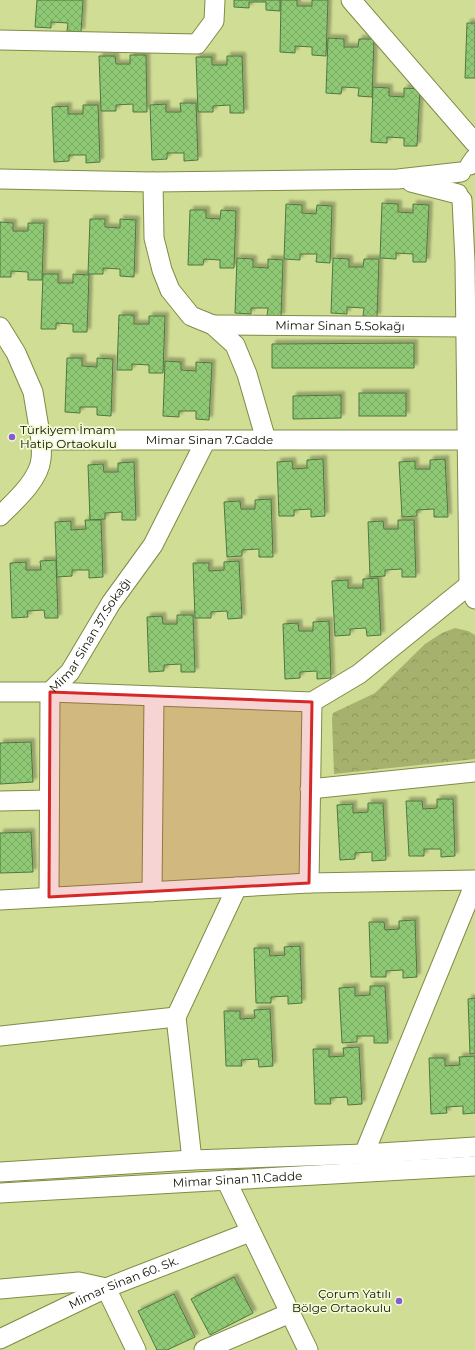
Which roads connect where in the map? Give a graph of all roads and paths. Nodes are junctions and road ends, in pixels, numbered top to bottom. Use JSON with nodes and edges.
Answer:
{"nodes":[{"id":1,"x":215,"y":0,"type":"edge"},
{"id":2,"x":351,"y":0,"type":"edge"},
{"id":3,"x":0,"y":40,"type":"edge"},
{"id":4,"x":475,"y":143,"type":"edge"},
{"id":5,"x":470,"y":165,"type":"edge"},
{"id":6,"x":0,"y":179,"type":"edge"},
{"id":7,"x":398,"y":179,"type":"junction"},
{"id":8,"x":153,"y":182,"type":"junction"},
{"id":9,"x":465,"y":200,"type":"edge"},
{"id":10,"x":475,"y":233,"type":"edge"},
{"id":11,"x":465,"y":260,"type":"junction"},
{"id":12,"x":213,"y":325,"type":"junction"},
{"id":13,"x":466,"y":326,"type":"junction"},
{"id":14,"x":0,"y":327,"type":"edge"},
{"id":15,"x":41,"y":440,"type":"junction"},
{"id":16,"x":206,"y":440,"type":"junction"},
{"id":17,"x":266,"y":440,"type":"junction"},
{"id":18,"x":468,"y":440,"type":"junction"},
{"id":19,"x":0,"y":516,"type":"edge"},
{"id":20,"x":472,"y":592,"type":"edge"},
{"id":21,"x":0,"y":692,"type":"edge"},
{"id":22,"x":50,"y":692,"type":"junction"},
{"id":23,"x":154,"y":696,"type":"junction"},
{"id":24,"x":312,"y":702,"type":"junction"},
{"id":25,"x":475,"y":772,"type":"edge"},
{"id":26,"x":310,"y":789,"type":"junction"},
{"id":27,"x":49,"y":800,"type":"junction"},
{"id":28,"x":0,"y":801,"type":"edge"},
{"id":29,"x":475,"y":880,"type":"edge"},
{"id":30,"x":309,"y":882,"type":"junction"},
{"id":31,"x":475,"y":883,"type":"edge"},
{"id":32,"x":237,"y":887,"type":"junction"},
{"id":33,"x":152,"y":892,"type":"junction"},
{"id":34,"x":48,"y":897,"type":"junction"},
{"id":35,"x":0,"y":900,"type":"edge"},
{"id":36,"x":176,"y":1017,"type":"junction"},
{"id":37,"x":0,"y":1036,"type":"edge"},
{"id":38,"x":475,"y":1147,"type":"edge"},
{"id":39,"x":364,"y":1154,"type":"junction"},
{"id":40,"x":192,"y":1160,"type":"junction"},
{"id":41,"x":475,"y":1166,"type":"edge"},
{"id":42,"x":0,"y":1172,"type":"edge"},
{"id":43,"x":226,"y":1180,"type":"junction"},
{"id":44,"x":0,"y":1193,"type":"edge"},
{"id":45,"x":250,"y":1232,"type":"junction"},
{"id":46,"x":106,"y":1288,"type":"junction"},
{"id":47,"x":0,"y":1289,"type":"edge"},
{"id":48,"x":290,"y":1313,"type":"junction"},
{"id":49,"x":5,"y":1341,"type":"edge"},
{"id":50,"x":136,"y":1350,"type":"edge"},
{"id":51,"x":204,"y":1350,"type":"edge"},
{"id":52,"x":308,"y":1350,"type":"edge"}],
"edges":[{"from":1,"to":3,"type":"street"},
{"from":2,"to":4,"type":"street"},
{"from":5,"to":7,"type":"street"},
{"from":5,"to":9,"type":"street"},
{"from":6,"to":8,"type":"street"},
{"from":7,"to":8,"type":"street"},
{"from":7,"to":9,"type":"street"},
{"from":8,"to":12,"type":"street"},
{"from":9,"to":11,"type":"street"},
{"from":10,"to":11,"type":"street"},
{"from":11,"to":13,"type":"street"},
{"from":12,"to":13,"type":"street","name":"Mimar Sinan 5.Sokağı"},
{"from":12,"to":17,"type":"street"},
{"from":13,"to":18,"type":"street"},
{"from":14,"to":15,"type":"street"},
{"from":15,"to":16,"type":"street","name":"Mimar Sinan 7.Cadde"},
{"from":15,"to":19,"type":"street"},
{"from":16,"to":17,"type":"street","name":"Mimar Sinan 7.Cadde"},
{"from":16,"to":22,"type":"street","name":"Mimar Sinan 37.Sokağı"},
{"from":17,"to":18,"type":"street","name":"Mimar Sinan 7.Cadde"},
{"from":18,"to":20,"type":"street"},
{"from":20,"to":24,"type":"street"},
{"from":21,"to":22,"type":"street"},
{"from":22,"to":23,"type":"street"},
{"from":22,"to":27,"type":"street","name":"Mimar Sinan 37.Sokağı"},
{"from":23,"to":24,"type":"street"},
{"from":23,"to":33,"type":"street"},
{"from":24,"to":26,"type":"street"},
{"from":25,"to":26,"type":"street"},
{"from":26,"to":30,"type":"street"},
{"from":27,"to":28,"type":"street"},
{"from":27,"to":34,"type":"street","name":"Mimar Sinan 37.Sokağı"},
{"from":29,"to":30,"type":"street"},
{"from":30,"to":32,"type":"street"},
{"from":31,"to":39,"type":"street"},
{"from":32,"to":33,"type":"street"},
{"from":32,"to":36,"type":"street"},
{"from":33,"to":34,"type":"street"},
{"from":34,"to":35,"type":"street"},
{"from":36,"to":37,"type":"street"},
{"from":36,"to":40,"type":"street"},
{"from":38,"to":39,"type":"street","name":"Mimar Sinan 11.Cadde"},
{"from":39,"to":40,"type":"street","name":"Mimar Sinan 11.Cadde"},
{"from":40,"to":42,"type":"street","name":"Mimar Sinan 11.Cadde"},
{"from":41,"to":43,"type":"street","name":"Mimar Sinan 11.Cadde"},
{"from":43,"to":44,"type":"street","name":"Mimar Sinan 11.Cadde"},
{"from":43,"to":45,"type":"street"},
{"from":45,"to":46,"type":"street","name":"Mimar Sinan 60. Sk."},
{"from":45,"to":48,"type":"street"},
{"from":46,"to":47,"type":"street"},
{"from":46,"to":49,"type":"street","name":"Mimar Sinan 60. Sk."},
{"from":46,"to":50,"type":"street"},
{"from":48,"to":51,"type":"street"},
{"from":48,"to":52,"type":"street"}]}
